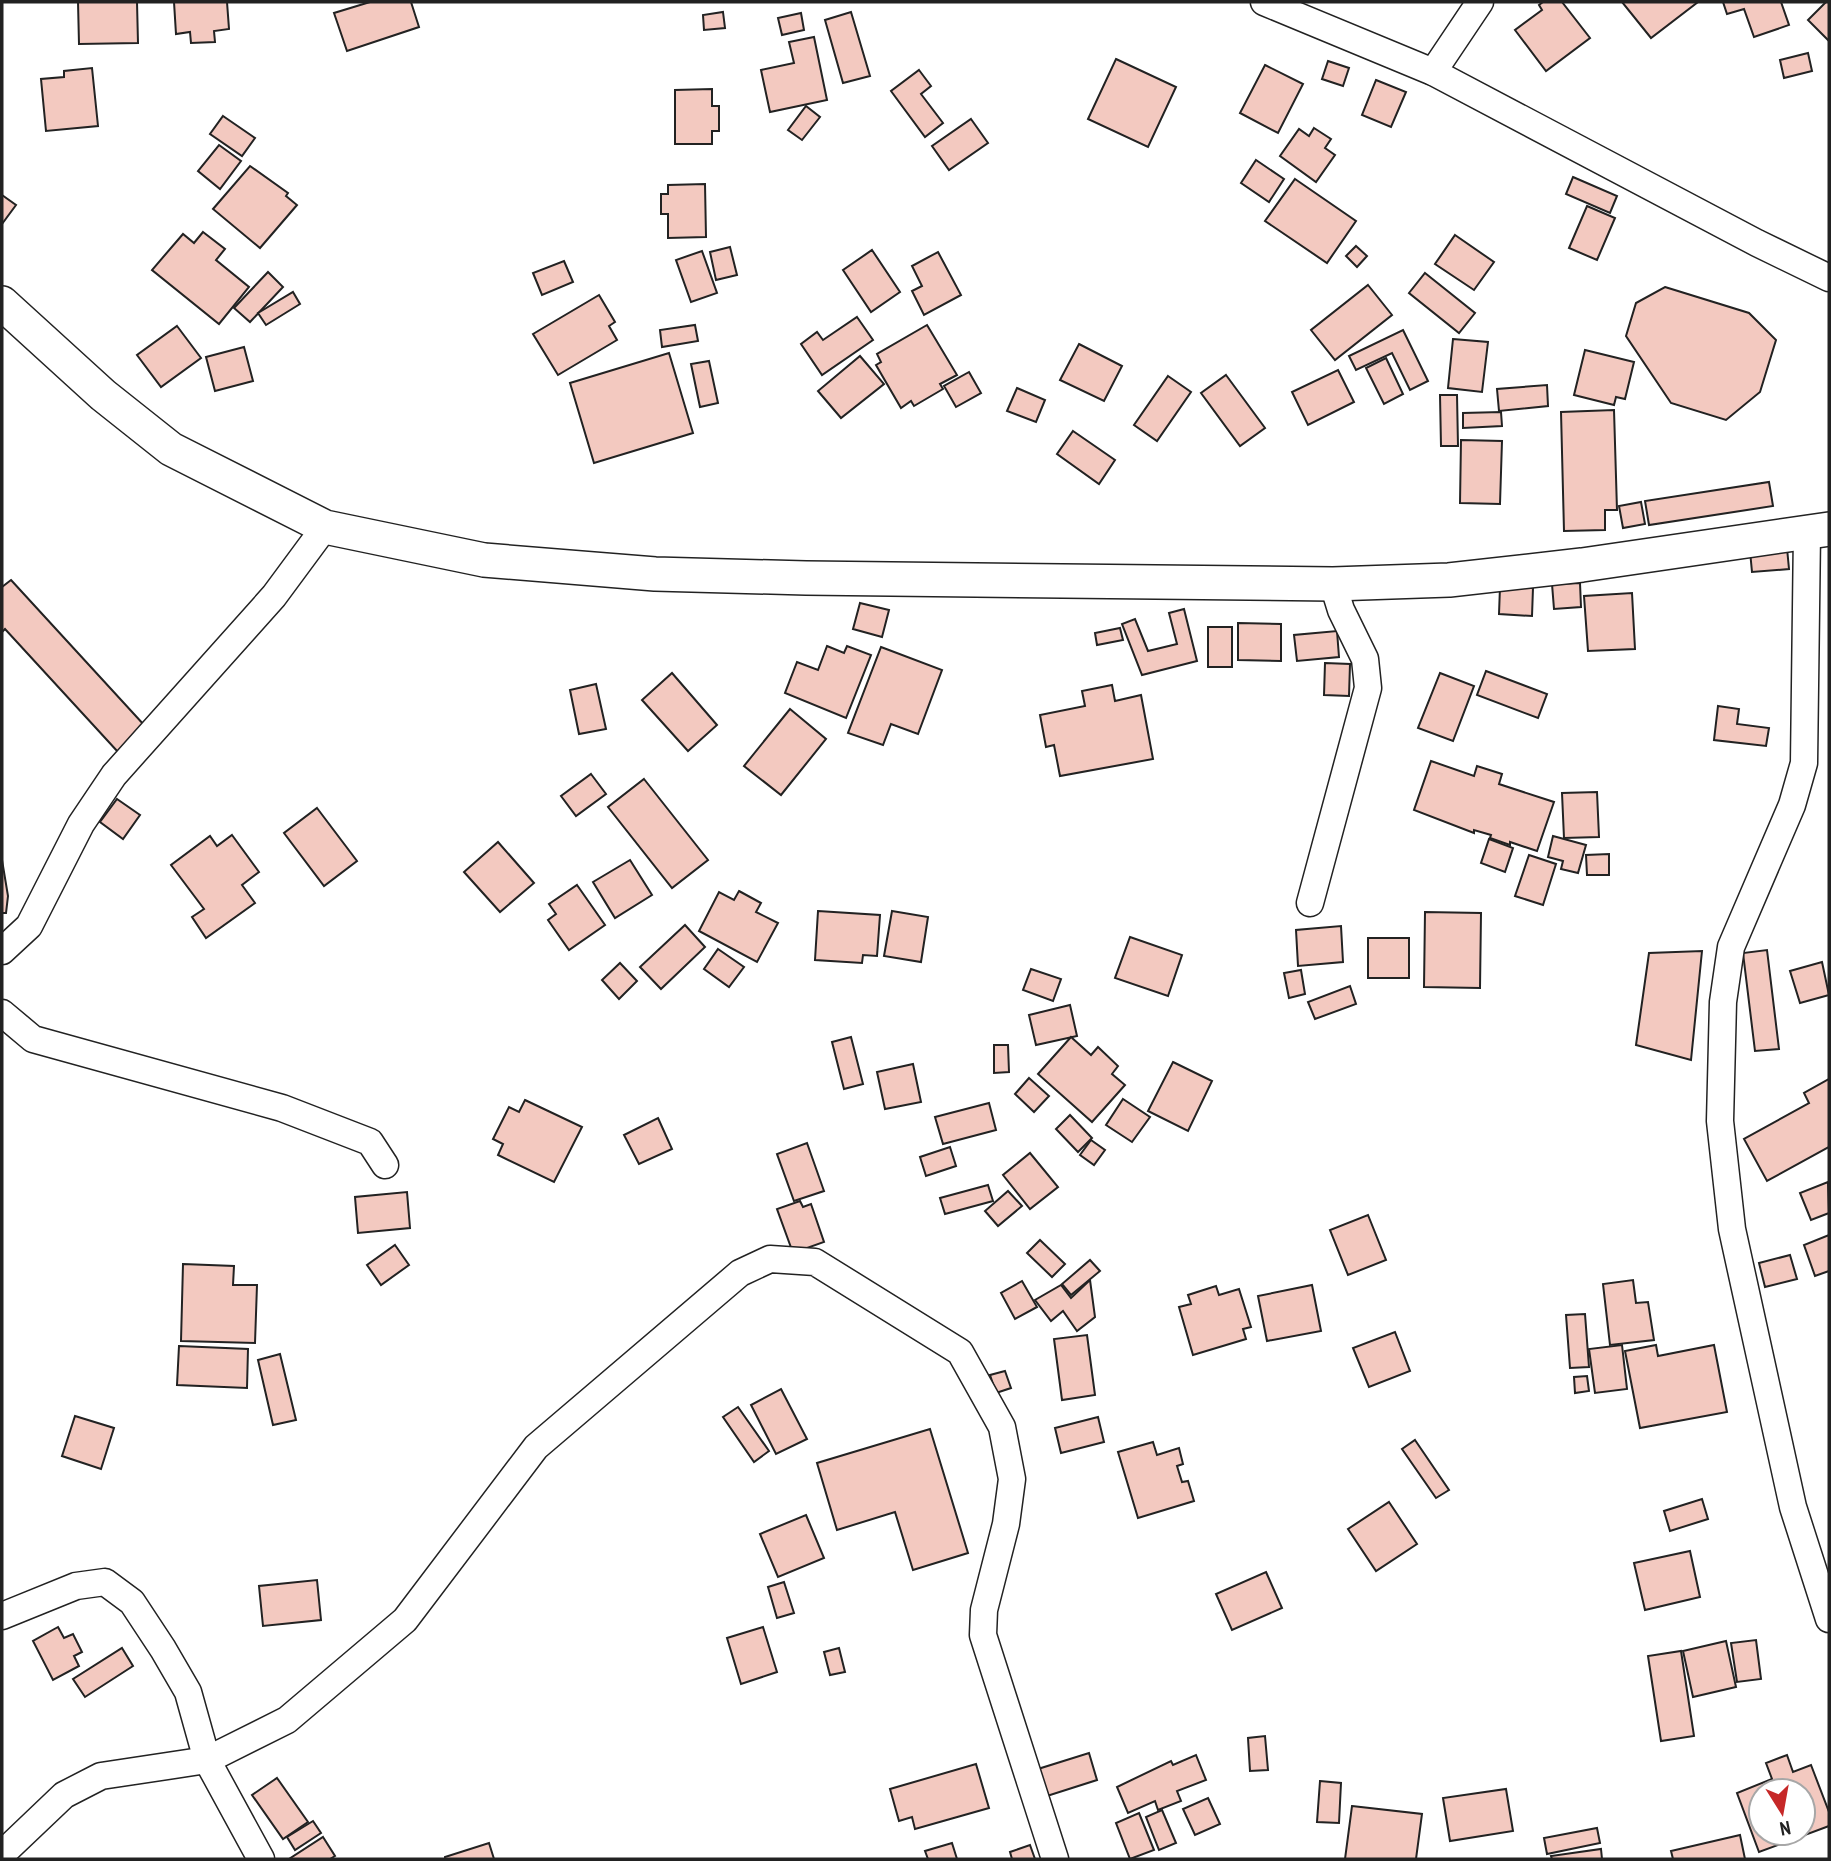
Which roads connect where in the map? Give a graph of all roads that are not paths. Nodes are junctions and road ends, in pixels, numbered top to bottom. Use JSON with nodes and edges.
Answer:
{"nodes":[{"id":1,"x":1265,"y":2,"type":"edge"},
{"id":2,"x":1480,"y":2,"type":"edge"},
{"id":3,"x":1433,"y":72,"type":"junction"},
{"id":4,"x":1829,"y":278,"type":"edge"},
{"id":5,"x":2,"y":303,"type":"edge"},
{"id":6,"x":325,"y":527,"type":"junction"},
{"id":7,"x":1818,"y":530,"type":"edge"},
{"id":8,"x":1333,"y":584,"type":"junction"},
{"id":9,"x":1310,"y":903,"type":"dead end"},
{"id":10,"x":2,"y":951,"type":"edge"},
{"id":11,"x":2,"y":1013,"type":"edge"},
{"id":12,"x":385,"y":1165,"type":"dead end"},
{"id":13,"x":2,"y":1615,"type":"edge"},
{"id":14,"x":1829,"y":1619,"type":"edge"},
{"id":15,"x":207,"y":1760,"type":"junction"},
{"id":16,"x":2,"y":1854,"type":"edge"},
{"id":17,"x":261,"y":1859,"type":"edge"},
{"id":18,"x":1055,"y":1859,"type":"edge"}],
"edges":[{"from":1,"to":3,"type":"street"},
{"from":2,"to":3,"type":"street"},
{"from":3,"to":4,"type":"street"},
{"from":5,"to":6,"type":"main road"},
{"from":6,"to":8,"type":"main road"},
{"from":6,"to":10,"type":"street"},
{"from":7,"to":8,"type":"main road"},
{"from":7,"to":14,"type":"street"},
{"from":8,"to":9,"type":"street"},
{"from":11,"to":12,"type":"street"},
{"from":13,"to":15,"type":"street"},
{"from":15,"to":16,"type":"street"},
{"from":15,"to":17,"type":"street"},
{"from":15,"to":18,"type":"street"}]}
